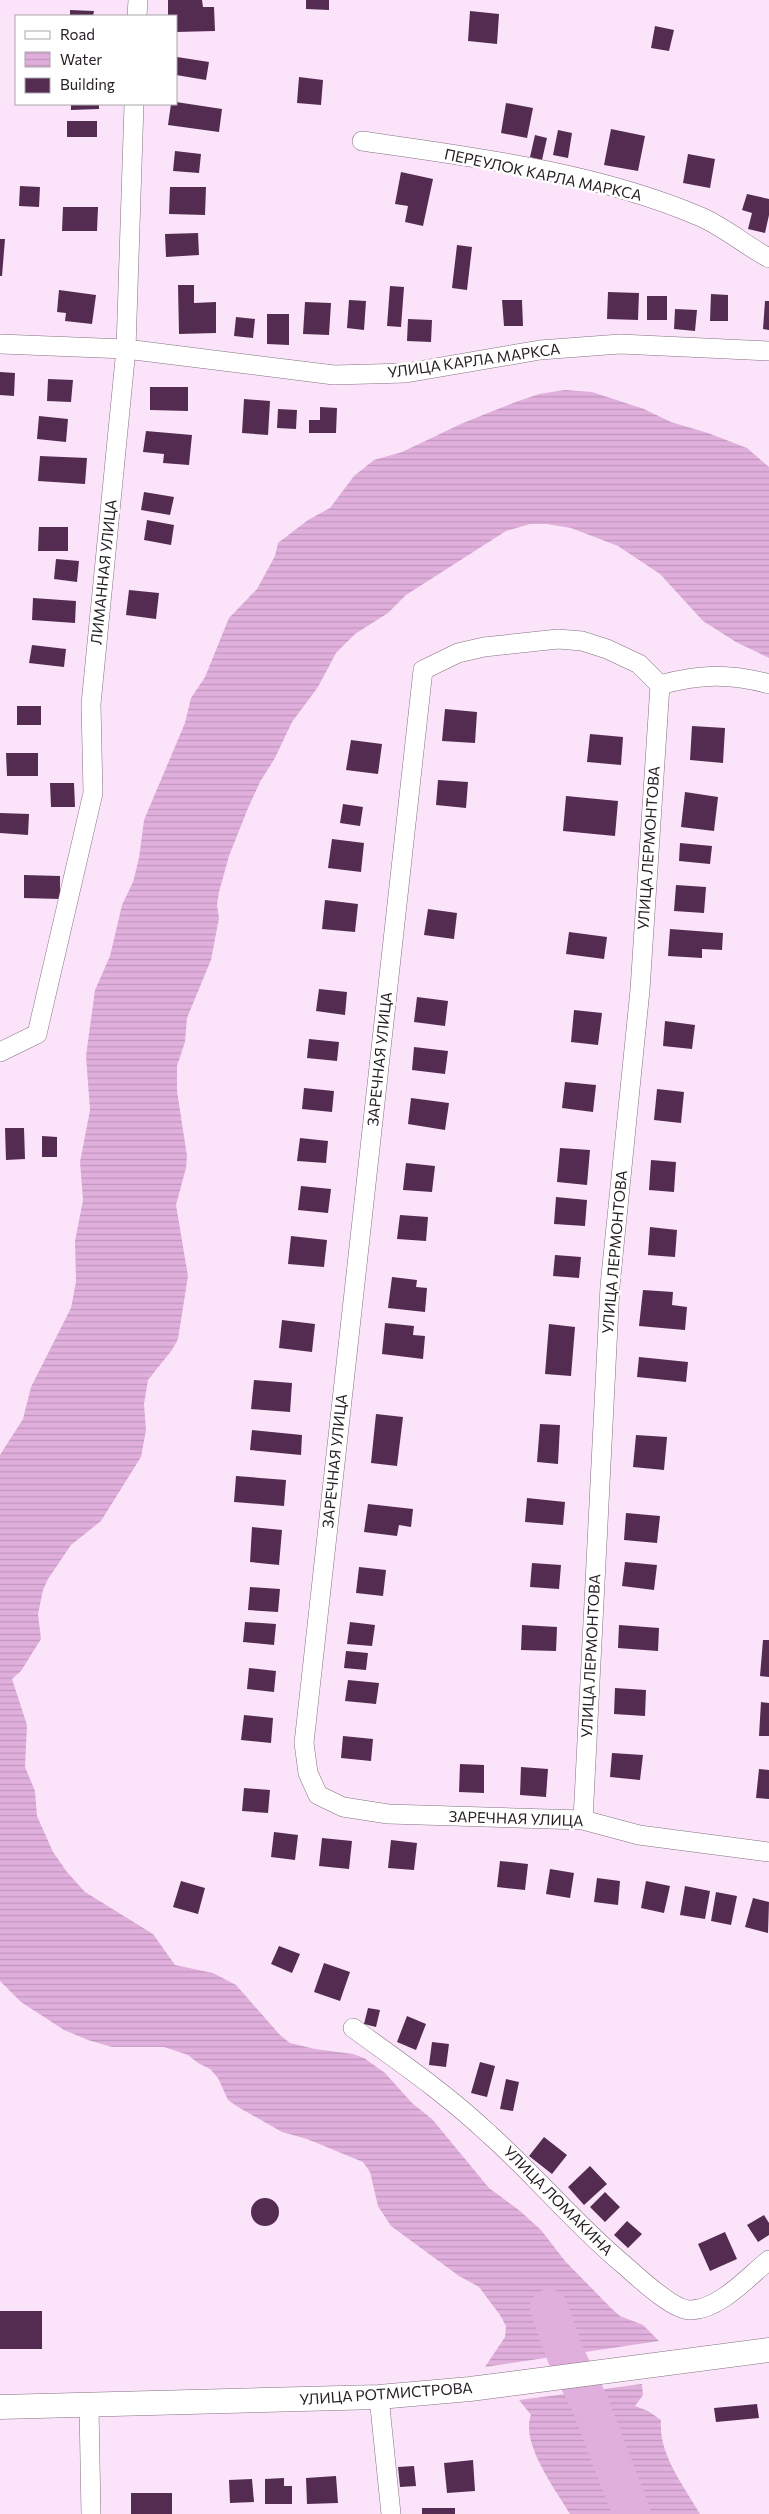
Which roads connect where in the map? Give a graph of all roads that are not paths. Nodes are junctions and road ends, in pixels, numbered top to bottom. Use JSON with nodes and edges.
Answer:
{"nodes":[{"id":1,"x":138,"y":0,"type":"edge"},
{"id":2,"x":137,"y":15,"type":"edge"},
{"id":3,"x":134,"y":105,"type":"edge"},
{"id":4,"x":362,"y":141,"type":"dead end"},
{"id":5,"x":769,"y":258,"type":"edge"},
{"id":6,"x":0,"y":344,"type":"edge"},
{"id":7,"x":126,"y":349,"type":"junction"},
{"id":8,"x":769,"y":351,"type":"edge"},
{"id":9,"x":769,"y":684,"type":"edge"},
{"id":10,"x":660,"y":685,"type":"junction"},
{"id":11,"x":0,"y":1052,"type":"edge"},
{"id":12,"x":583,"y":1820,"type":"junction"},
{"id":13,"x":769,"y":1852,"type":"edge"},
{"id":14,"x":353,"y":2028,"type":"dead end"},
{"id":15,"x":769,"y":2260,"type":"edge"},
{"id":16,"x":769,"y":2350,"type":"edge"},
{"id":17,"x":379,"y":2397,"type":"junction"},
{"id":18,"x":89,"y":2406,"type":"junction"},
{"id":19,"x":0,"y":2407,"type":"edge"},
{"id":20,"x":90,"y":2514,"type":"edge"},
{"id":21,"x":391,"y":2514,"type":"edge"}],
"edges":[{"from":1,"to":2,"type":"street"},
{"from":3,"to":7,"type":"street","name":"ЛИМАННАЯ УЛИЦА"},
{"from":4,"to":5,"type":"street","name":"ПЕРЕУЛОК КАРЛА МАРКСА"},
{"from":6,"to":7,"type":"street","name":"УЛИЦА КАРЛА МАРКСА"},
{"from":7,"to":8,"type":"street","name":"УЛИЦА КАРЛА МАРКСА"},
{"from":7,"to":11,"type":"street","name":"ЛИМАННАЯ УЛИЦА"},
{"from":9,"to":10,"type":"street"},
{"from":10,"to":12,"type":"street","name":"УЛИЦА ЛЕРМОНТОВА"},
{"from":10,"to":12,"type":"street","name":"ЗАРЕЧНАЯ УЛИЦА"},
{"from":12,"to":13,"type":"street","name":"ЗАРЕЧНАЯ УЛИЦА"},
{"from":14,"to":15,"type":"street","name":"УЛИЦА ЛОМАКИНА"},
{"from":16,"to":17,"type":"street","name":"УЛИЦА РОТМИСТРОВА"},
{"from":17,"to":18,"type":"street","name":"УЛИЦА РОТМИСТРОВА"},
{"from":17,"to":21,"type":"street"},
{"from":18,"to":19,"type":"street","name":"УЛИЦА РОТМИСТРОВА"},
{"from":18,"to":20,"type":"street"}]}
